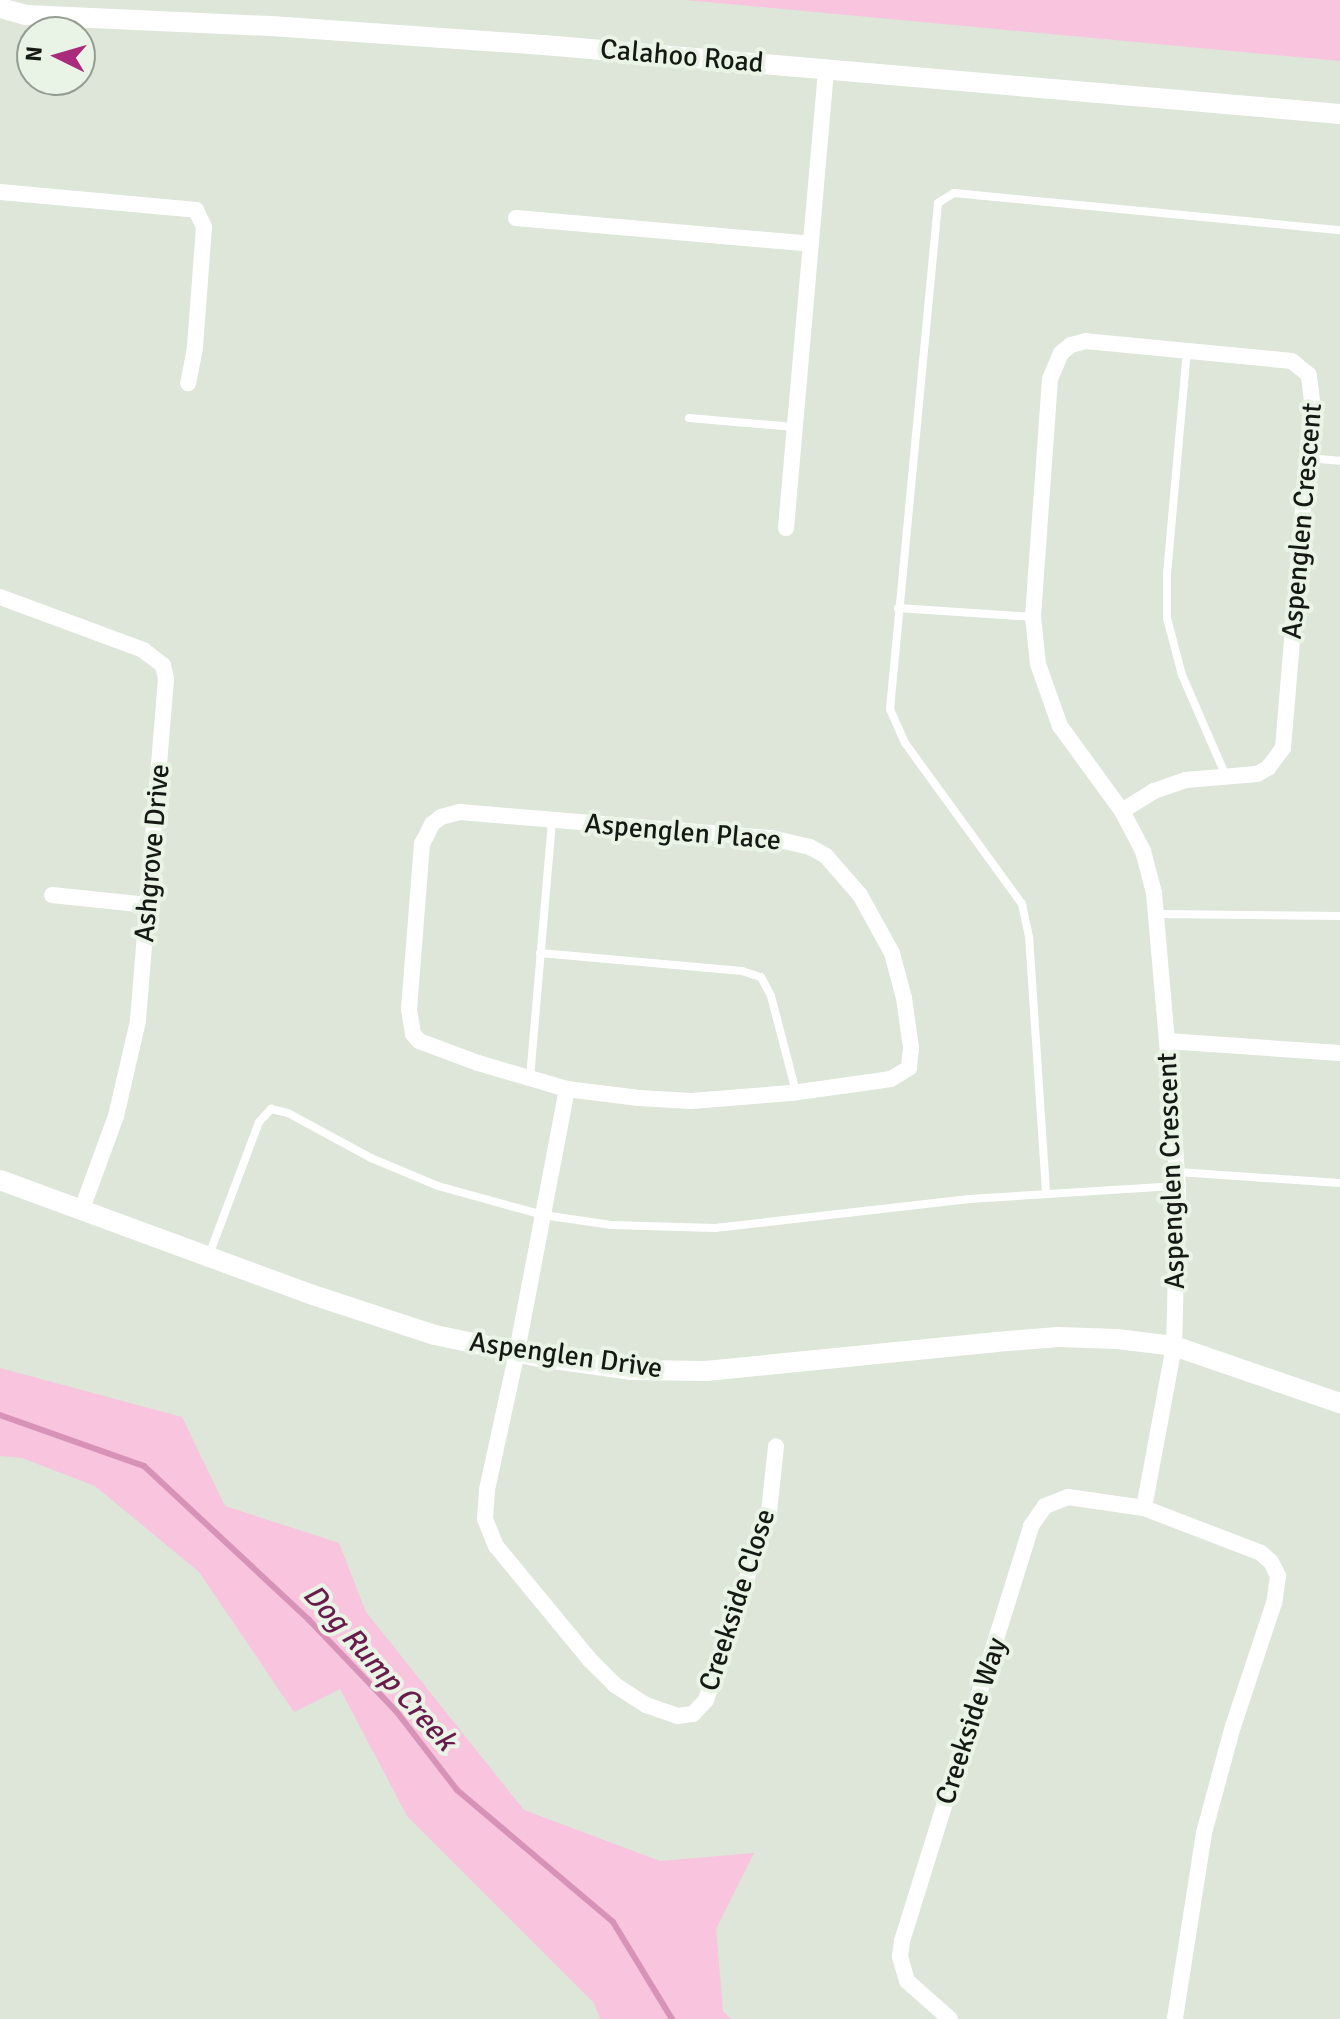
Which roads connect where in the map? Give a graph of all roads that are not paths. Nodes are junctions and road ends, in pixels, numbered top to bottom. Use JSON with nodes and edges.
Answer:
{"nodes":[{"id":1,"x":0,"y":8,"type":"edge"},
{"id":2,"x":26,"y":15,"type":"junction"},
{"id":3,"x":0,"y":21,"type":"edge"},
{"id":4,"x":826,"y":68,"type":"junction"},
{"id":5,"x":1339,"y":114,"type":"edge"},
{"id":6,"x":0,"y":192,"type":"edge"},
{"id":7,"x":516,"y":218,"type":"dead end"},
{"id":8,"x":1340,"y":230,"type":"edge"},
{"id":9,"x":811,"y":244,"type":"junction"},
{"id":10,"x":1187,"y":350,"type":"junction"},
{"id":11,"x":188,"y":383,"type":"dead end"},
{"id":12,"x":689,"y":418,"type":"dead end"},
{"id":13,"x":795,"y":427,"type":"junction"},
{"id":14,"x":1307,"y":458,"type":"junction"},
{"id":15,"x":1340,"y":461,"type":"edge"},
{"id":16,"x":786,"y":528,"type":"dead end"},
{"id":17,"x":0,"y":597,"type":"edge"},
{"id":18,"x":898,"y":608,"type":"junction"},
{"id":19,"x":1033,"y":617,"type":"junction"},
{"id":20,"x":1226,"y":777,"type":"junction"},
{"id":21,"x":1122,"y":811,"type":"junction"},
{"id":22,"x":552,"y":820,"type":"junction"},
{"id":23,"x":52,"y":895,"type":"dead end"},
{"id":24,"x":147,"y":905,"type":"junction"},
{"id":25,"x":1156,"y":914,"type":"junction"},
{"id":26,"x":1340,"y":916,"type":"edge"},
{"id":27,"x":540,"y":953,"type":"junction"},
{"id":28,"x":1167,"y":1041,"type":"junction"},
{"id":29,"x":1340,"y":1053,"type":"edge"},
{"id":30,"x":530,"y":1079,"type":"junction"},
{"id":31,"x":567,"y":1089,"type":"junction"},
{"id":32,"x":796,"y":1092,"type":"junction"},
{"id":33,"x":1178,"y":1179,"type":"junction"},
{"id":34,"x":0,"y":1180,"type":"edge"},
{"id":35,"x":1340,"y":1183,"type":"edge"},
{"id":36,"x":1046,"y":1192,"type":"junction"},
{"id":37,"x":82,"y":1209,"type":"junction"},
{"id":38,"x":543,"y":1215,"type":"junction"},
{"id":39,"x":209,"y":1256,"type":"junction"},
{"id":40,"x":1174,"y":1346,"type":"junction"},
{"id":41,"x":517,"y":1352,"type":"junction"},
{"id":42,"x":1340,"y":1403,"type":"edge"},
{"id":43,"x":776,"y":1446,"type":"dead end"},
{"id":44,"x":1144,"y":1508,"type":"junction"},
{"id":45,"x":950,"y":2019,"type":"edge"},
{"id":46,"x":1175,"y":2019,"type":"edge"}],
"edges":[{"from":1,"to":2,"type":"street","name":"Calahoo Road"},
{"from":2,"to":3,"type":"street","name":"Calahoo Road"},
{"from":2,"to":4,"type":"street","name":"Calahoo Road"},
{"from":4,"to":5,"type":"street","name":"Calahoo Road"},
{"from":4,"to":9,"type":"street"},
{"from":6,"to":11,"type":"street"},
{"from":7,"to":9,"type":"street"},
{"from":8,"to":18,"type":"lane"},
{"from":9,"to":13,"type":"street"},
{"from":10,"to":14,"type":"street","name":"Aspenglen Crescent"},
{"from":10,"to":19,"type":"street","name":"Aspenglen Crescent"},
{"from":10,"to":20,"type":"lane"},
{"from":12,"to":13,"type":"lane"},
{"from":13,"to":16,"type":"street"},
{"from":14,"to":15,"type":"lane"},
{"from":14,"to":20,"type":"street","name":"Aspenglen Crescent"},
{"from":17,"to":24,"type":"street","name":"Ashgrove Drive"},
{"from":18,"to":19,"type":"lane"},
{"from":18,"to":36,"type":"lane"},
{"from":19,"to":21,"type":"street","name":"Aspenglen Crescent"},
{"from":20,"to":21,"type":"street","name":"Aspenglen Crescent"},
{"from":21,"to":25,"type":"street","name":"Aspenglen Crescent"},
{"from":22,"to":27,"type":"lane"},
{"from":22,"to":30,"type":"street","name":"Aspenglen Place"},
{"from":22,"to":32,"type":"street","name":"Aspenglen Place"},
{"from":23,"to":24,"type":"street"},
{"from":24,"to":37,"type":"street","name":"Ashgrove Drive"},
{"from":25,"to":26,"type":"lane"},
{"from":25,"to":28,"type":"street","name":"Aspenglen Crescent"},
{"from":27,"to":30,"type":"lane"},
{"from":27,"to":32,"type":"lane"},
{"from":28,"to":29,"type":"street"},
{"from":28,"to":33,"type":"street","name":"Aspenglen Crescent"},
{"from":30,"to":31,"type":"street","name":"Aspenglen Place"},
{"from":31,"to":32,"type":"street","name":"Aspenglen Place"},
{"from":31,"to":38,"type":"street"},
{"from":33,"to":35,"type":"lane"},
{"from":33,"to":36,"type":"lane"},
{"from":33,"to":40,"type":"street","name":"Aspenglen Crescent"},
{"from":34,"to":37,"type":"street","name":"Aspenglen Drive"},
{"from":36,"to":38,"type":"lane"},
{"from":37,"to":39,"type":"street","name":"Aspenglen Drive"},
{"from":38,"to":39,"type":"lane"},
{"from":38,"to":41,"type":"street"},
{"from":39,"to":41,"type":"street","name":"Aspenglen Drive"},
{"from":40,"to":41,"type":"street","name":"Aspenglen Drive"},
{"from":40,"to":42,"type":"street","name":"Aspenglen Drive"},
{"from":40,"to":44,"type":"street"},
{"from":41,"to":43,"type":"street","name":"Creekside Close"},
{"from":44,"to":45,"type":"street","name":"Creekside Way"},
{"from":44,"to":46,"type":"street","name":"Creekside Way"}]}
